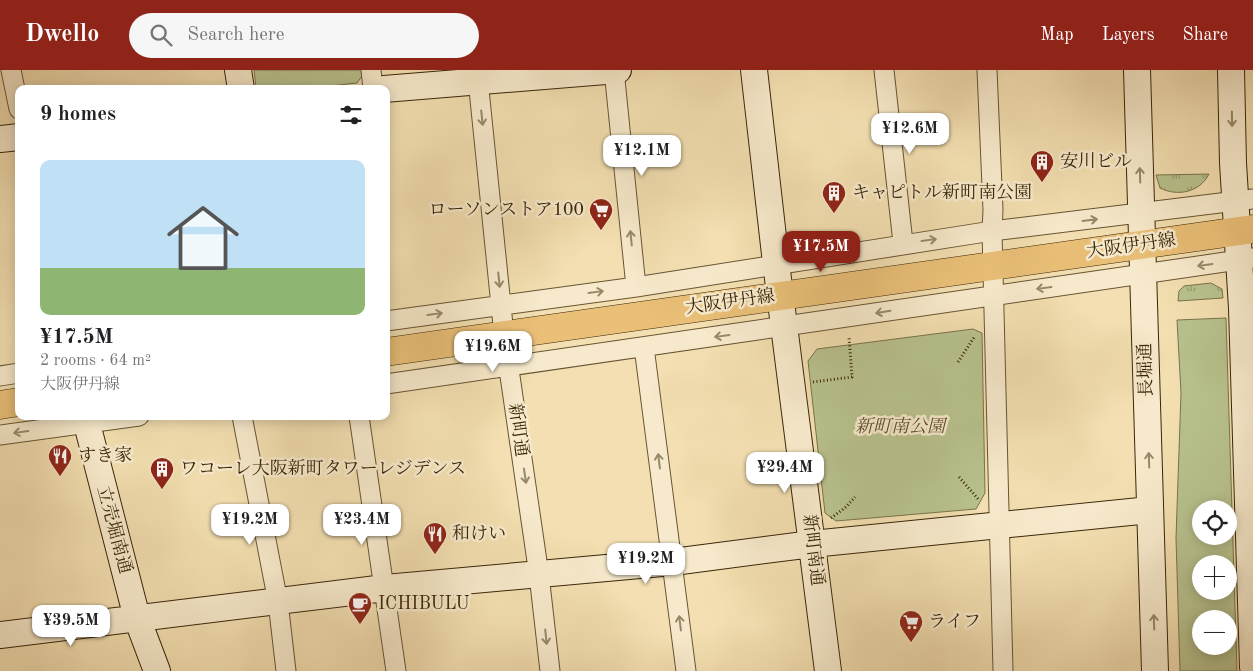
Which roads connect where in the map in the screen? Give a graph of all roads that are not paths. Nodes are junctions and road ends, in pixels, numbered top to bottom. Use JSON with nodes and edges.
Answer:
{"nodes":[{"id":1,"x":10,"y":70,"type":"edge"},
{"id":2,"x":238,"y":70,"type":"edge"},
{"id":3,"x":370,"y":70,"type":"edge"},
{"id":4,"x":614,"y":70,"type":"edge"},
{"id":5,"x":618,"y":70,"type":"edge"},
{"id":6,"x":754,"y":70,"type":"edge"},
{"id":7,"x":884,"y":70,"type":"edge"},
{"id":8,"x":987,"y":70,"type":"edge"},
{"id":9,"x":1137,"y":70,"type":"edge"},
{"id":10,"x":1231,"y":70,"type":"edge"},
{"id":11,"x":478,"y":76,"type":"edge"},
{"id":12,"x":240,"y":85,"type":"edge"},
{"id":13,"x":372,"y":85,"type":"edge"},
{"id":14,"x":390,"y":88,"type":"edge"},
{"id":15,"x":15,"y":92,"type":"edge"},
{"id":16,"x":15,"y":137,"type":"edge"},
{"id":17,"x":0,"y":138,"type":"edge"},
{"id":18,"x":1244,"y":200,"type":"edge"},
{"id":19,"x":1142,"y":213,"type":"junction"},
{"id":20,"x":1245,"y":230,"type":"edge"},
{"id":21,"x":992,"y":231,"type":"junction"},
{"id":22,"x":903,"y":243,"type":"junction"},
{"id":23,"x":1143,"y":245,"type":"junction"},
{"id":24,"x":1246,"y":259,"type":"edge"},
{"id":25,"x":776,"y":263,"type":"junction"},
{"id":26,"x":993,"y":264,"type":"junction"},
{"id":27,"x":1144,"y":274,"type":"junction"},
{"id":28,"x":636,"y":287,"type":"junction"},
{"id":29,"x":993,"y":295,"type":"junction"},
{"id":30,"x":502,"y":305,"type":"junction"},
{"id":31,"x":783,"y":311,"type":"junction"},
{"id":32,"x":390,"y":319,"type":"edge"},
{"id":33,"x":504,"y":335,"type":"junction"},
{"id":34,"x":644,"y":347,"type":"junction"},
{"id":35,"x":390,"y":351,"type":"edge"},
{"id":36,"x":509,"y":366,"type":"junction"},
{"id":37,"x":15,"y":374,"type":"edge"},
{"id":38,"x":0,"y":376,"type":"edge"},
{"id":39,"x":390,"y":383,"type":"edge"},
{"id":40,"x":15,"y":403,"type":"edge"},
{"id":41,"x":0,"y":405,"type":"edge"},
{"id":42,"x":85,"y":420,"type":"edge"},
{"id":43,"x":243,"y":420,"type":"edge"},
{"id":44,"x":360,"y":420,"type":"edge"},
{"id":45,"x":0,"y":435,"type":"edge"},
{"id":46,"x":1250,"y":496,"type":"edge"},
{"id":47,"x":1150,"y":510,"type":"junction"},
{"id":48,"x":1000,"y":525,"type":"junction"},
{"id":49,"x":812,"y":544,"type":"junction"},
{"id":50,"x":672,"y":562,"type":"junction"},
{"id":51,"x":539,"y":575,"type":"junction"},
{"id":52,"x":385,"y":588,"type":"junction"},
{"id":53,"x":278,"y":602,"type":"junction"},
{"id":54,"x":137,"y":618,"type":"junction"},
{"id":55,"x":0,"y":635,"type":"edge"},
{"id":56,"x":1253,"y":667,"type":"edge"},
{"id":57,"x":157,"y":671,"type":"edge"},
{"id":58,"x":286,"y":671,"type":"edge"},
{"id":59,"x":396,"y":671,"type":"edge"},
{"id":60,"x":550,"y":671,"type":"edge"},
{"id":61,"x":686,"y":671,"type":"edge"},
{"id":62,"x":828,"y":671,"type":"edge"},
{"id":63,"x":1003,"y":671,"type":"edge"},
{"id":64,"x":1155,"y":671,"type":"edge"}],
"edges":[{"from":1,"to":15,"type":"street"},
{"from":2,"to":12,"type":"street"},
{"from":3,"to":13,"type":"street"},
{"from":4,"to":5,"type":"street"},
{"from":4,"to":11,"type":"street"},
{"from":28,"to":4,"type":"street","one_way":true},
{"from":6,"to":25,"type":"street","name":"新町南通"},
{"from":7,"to":22,"type":"street"},
{"from":8,"to":21,"type":"street"},
{"from":19,"to":9,"type":"street","name":"長堀通","one_way":true},
{"from":10,"to":18,"type":"street","one_way":true},
{"from":11,"to":14,"type":"street"},
{"from":11,"to":30,"type":"street","name":"新町通","one_way":true},
{"from":16,"to":17,"type":"street"},
{"from":18,"to":19,"type":"street"},
{"from":18,"to":20,"type":"street"},
{"from":21,"to":19,"type":"street","one_way":true},
{"from":19,"to":23,"type":"street","name":"長堀通"},
{"from":20,"to":23,"type":"main road","name":"大阪伊丹線"},
{"from":20,"to":24,"type":"street"},
{"from":22,"to":21,"type":"street","one_way":true},
{"from":21,"to":26,"type":"street"},
{"from":22,"to":25,"type":"street"},
{"from":23,"to":26,"type":"main road","name":"大阪伊丹線"},
{"from":23,"to":27,"type":"street","name":"長堀通"},
{"from":24,"to":27,"type":"street","one_way":true},
{"from":24,"to":46,"type":"street"},
{"from":25,"to":28,"type":"street"},
{"from":25,"to":31,"type":"street","name":"新町南通"},
{"from":26,"to":29,"type":"street"},
{"from":26,"to":31,"type":"main road","name":"大阪伊丹線"},
{"from":27,"to":29,"type":"street","one_way":true},
{"from":47,"to":27,"type":"street","name":"長堀通","one_way":true},
{"from":30,"to":28,"type":"street","one_way":true},
{"from":29,"to":31,"type":"street","one_way":true},
{"from":29,"to":48,"type":"street"},
{"from":32,"to":30,"type":"street","one_way":true},
{"from":30,"to":33,"type":"street","name":"新町通"},
{"from":31,"to":33,"type":"main road","name":"大阪伊丹線"},
{"from":31,"to":34,"type":"street","one_way":true},
{"from":31,"to":49,"type":"street","name":"新町南通"},
{"from":33,"to":35,"type":"main road","name":"大阪伊丹線"},
{"from":33,"to":36,"type":"street","name":"新町通"},
{"from":34,"to":36,"type":"street"},
{"from":50,"to":34,"type":"street","one_way":true},
{"from":36,"to":39,"type":"street"},
{"from":36,"to":51,"type":"street","name":"新町通","one_way":true},
{"from":37,"to":38,"type":"street"},
{"from":40,"to":41,"type":"main road"},
{"from":42,"to":45,"type":"street","one_way":true},
{"from":42,"to":54,"type":"street","name":"立売堀南通"},
{"from":43,"to":53,"type":"street"},
{"from":44,"to":52,"type":"street"},
{"from":46,"to":56,"type":"street"},
{"from":47,"to":48,"type":"street"},
{"from":64,"to":47,"type":"street","name":"長堀通","one_way":true},
{"from":48,"to":49,"type":"street"},
{"from":48,"to":63,"type":"street"},
{"from":49,"to":50,"type":"street"},
{"from":49,"to":62,"type":"street","name":"新町南通"},
{"from":50,"to":51,"type":"street"},
{"from":61,"to":50,"type":"street","one_way":true},
{"from":51,"to":52,"type":"street"},
{"from":51,"to":60,"type":"street","name":"新町通","one_way":true},
{"from":52,"to":53,"type":"street"},
{"from":52,"to":59,"type":"street"},
{"from":53,"to":54,"type":"street"},
{"from":53,"to":58,"type":"street"},
{"from":54,"to":55,"type":"street"},
{"from":54,"to":57,"type":"street","name":"立売堀南通"}]}
